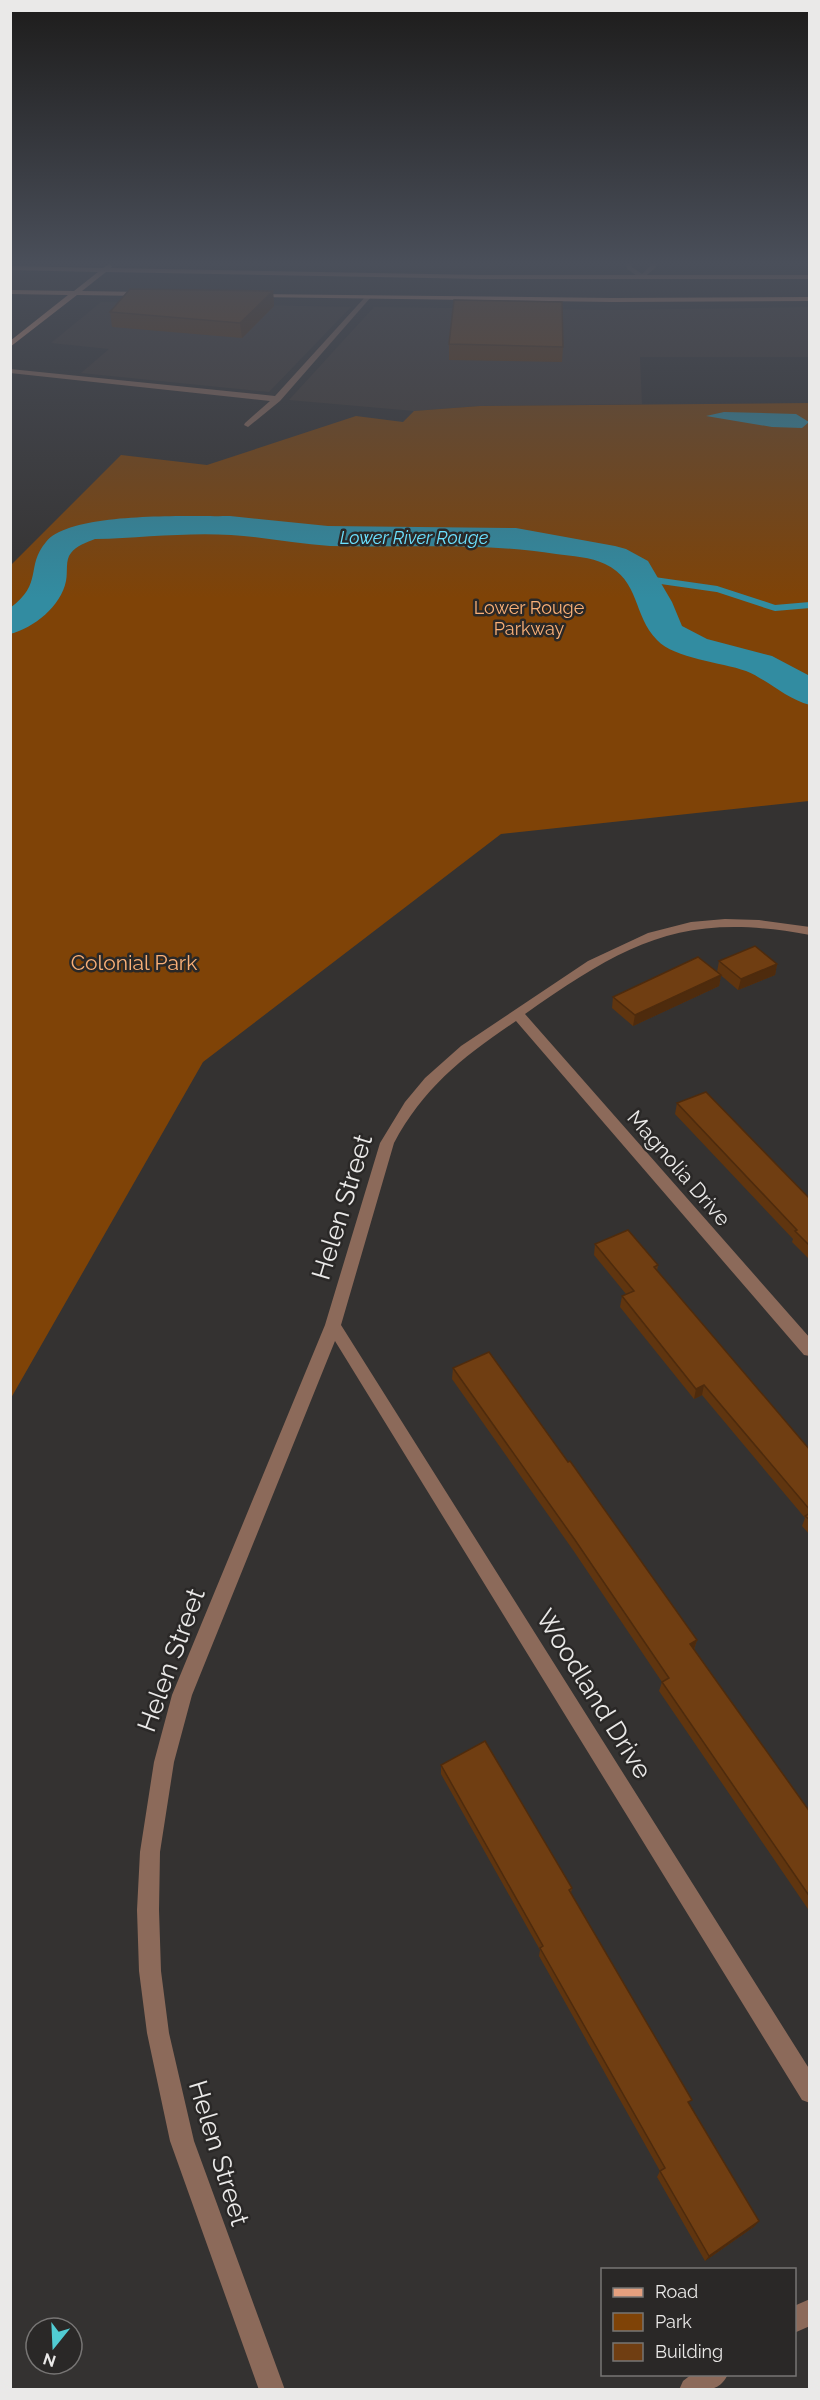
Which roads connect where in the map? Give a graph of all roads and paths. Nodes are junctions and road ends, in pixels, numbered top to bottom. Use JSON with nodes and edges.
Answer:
{"nodes":[{"id":1,"x":39,"y":374,"type":"edge"},
{"id":2,"x":299,"y":374,"type":"edge"},
{"id":3,"x":277,"y":399,"type":"junction"},
{"id":4,"x":248,"y":425,"type":"dead end"},
{"id":5,"x":810,"y":931,"type":"edge"},
{"id":6,"x":517,"y":1013,"type":"junction"},
{"id":7,"x":333,"y":1325,"type":"junction"},
{"id":8,"x":810,"y":1350,"type":"edge"},
{"id":9,"x":810,"y":2092,"type":"edge"},
{"id":10,"x":810,"y":2310,"type":"edge"},
{"id":11,"x":796,"y":2320,"type":"edge"},
{"id":12,"x":712,"y":2376,"type":"edge"},
{"id":13,"x":272,"y":2390,"type":"edge"},
{"id":14,"x":692,"y":2390,"type":"edge"}],
"edges":[{"from":1,"to":3,"type":"street"},
{"from":2,"to":3,"type":"street"},
{"from":3,"to":4,"type":"street"},
{"from":5,"to":6,"type":"street","name":"Helen Street"},
{"from":6,"to":7,"type":"street","name":"Helen Street"},
{"from":6,"to":8,"type":"street","name":"Magnolia Drive"},
{"from":7,"to":9,"type":"street","name":"Woodland Drive"},
{"from":7,"to":13,"type":"street","name":"Helen Street"},
{"from":10,"to":11,"type":"street"},
{"from":12,"to":14,"type":"street"}]}
